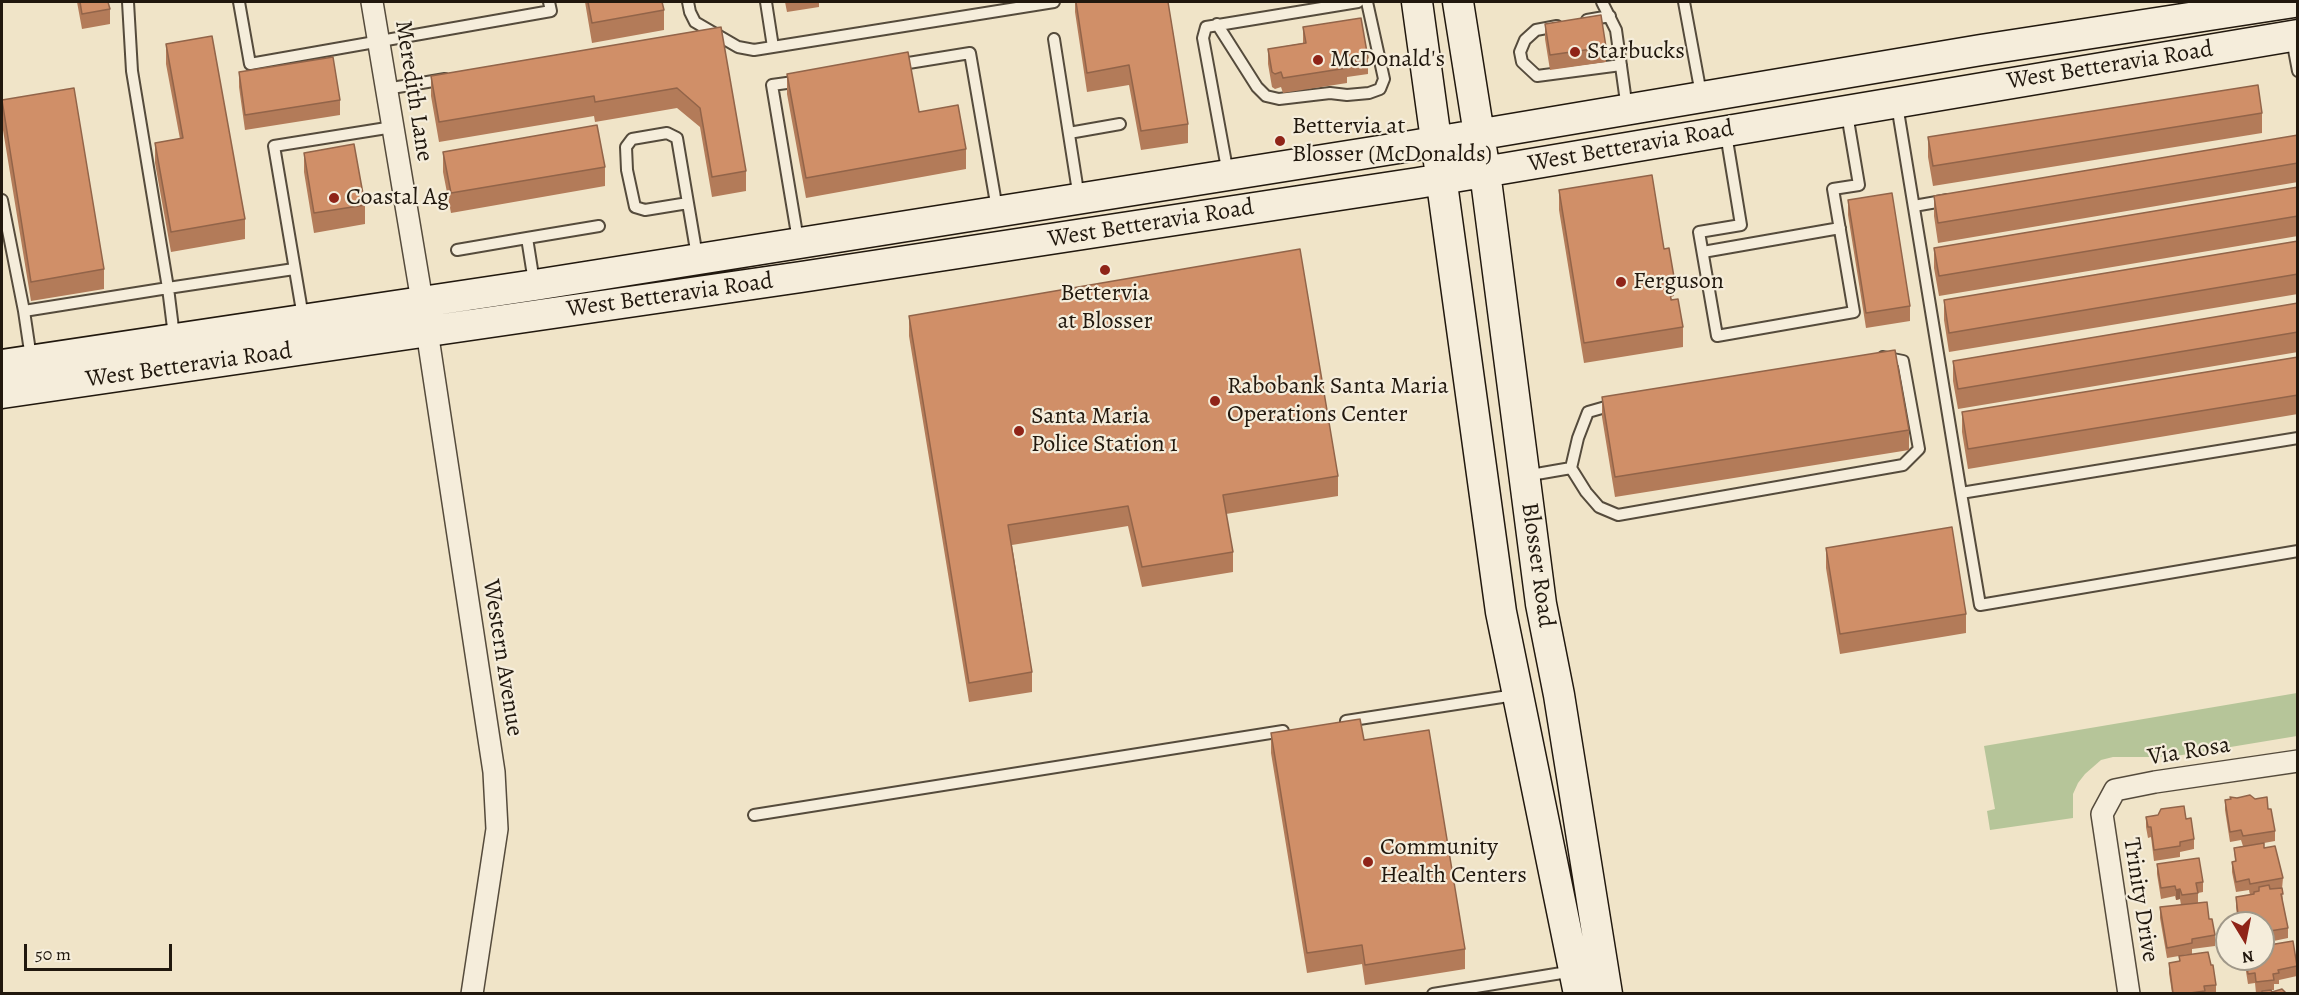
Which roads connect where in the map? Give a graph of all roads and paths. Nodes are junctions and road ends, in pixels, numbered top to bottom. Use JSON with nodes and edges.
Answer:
{"nodes":[{"id":1,"x":128,"y":2,"type":"edge"},
{"id":2,"x":239,"y":2,"type":"edge"},
{"id":3,"x":372,"y":2,"type":"edge"},
{"id":4,"x":549,"y":2,"type":"edge"},
{"id":5,"x":688,"y":2,"type":"edge"},
{"id":6,"x":766,"y":2,"type":"edge"},
{"id":7,"x":1054,"y":2,"type":"edge"},
{"id":8,"x":1358,"y":2,"type":"edge"},
{"id":9,"x":1367,"y":2,"type":"edge"},
{"id":10,"x":1417,"y":2,"type":"edge"},
{"id":11,"x":1458,"y":2,"type":"edge"},
{"id":12,"x":1602,"y":2,"type":"edge"},
{"id":13,"x":1684,"y":2,"type":"edge"},
{"id":14,"x":2294,"y":2,"type":"edge"},
{"id":15,"x":2260,"y":4,"type":"edge"},
{"id":16,"x":1610,"y":16,"type":"junction"},
{"id":17,"x":1217,"y":24,"type":"junction"},
{"id":18,"x":2295,"y":35,"type":"edge"},
{"id":19,"x":1054,"y":39,"type":"dead end"},
{"id":20,"x":378,"y":40,"type":"junction"},
{"id":21,"x":773,"y":46,"type":"junction"},
{"id":22,"x":1621,"y":65,"type":"junction"},
{"id":23,"x":889,"y":66,"type":"edge"},
{"id":24,"x":2298,"y":71,"type":"edge"},
{"id":25,"x":456,"y":78,"type":"edge"},
{"id":26,"x":807,"y":80,"type":"edge"},
{"id":27,"x":386,"y":89,"type":"junction"},
{"id":28,"x":1701,"y":97,"type":"junction"},
{"id":29,"x":1897,"y":102,"type":"junction"},
{"id":30,"x":1627,"y":110,"type":"junction"},
{"id":31,"x":1846,"y":110,"type":"junction"},
{"id":32,"x":1120,"y":124,"type":"dead end"},
{"id":33,"x":393,"y":127,"type":"junction"},
{"id":34,"x":1725,"y":131,"type":"junction"},
{"id":35,"x":1069,"y":133,"type":"junction"},
{"id":36,"x":1480,"y":134,"type":"junction"},
{"id":37,"x":1437,"y":141,"type":"junction"},
{"id":38,"x":1485,"y":172,"type":"junction"},
{"id":39,"x":1228,"y":175,"type":"junction"},
{"id":40,"x":1443,"y":179,"type":"junction"},
{"id":41,"x":1079,"y":198,"type":"junction"},
{"id":42,"x":1960,"y":198,"type":"edge"},
{"id":43,"x":2,"y":200,"type":"edge"},
{"id":44,"x":688,"y":204,"type":"junction"},
{"id":45,"x":1914,"y":206,"type":"junction"},
{"id":46,"x":998,"y":212,"type":"junction"},
{"id":47,"x":599,"y":226,"type":"dead end"},
{"id":48,"x":1840,"y":228,"type":"junction"},
{"id":49,"x":527,"y":238,"type":"junction"},
{"id":50,"x":799,"y":243,"type":"junction"},
{"id":51,"x":456,"y":250,"type":"dead end"},
{"id":52,"x":1702,"y":252,"type":"junction"},
{"id":53,"x":1934,"y":256,"type":"edge"},
{"id":54,"x":1922,"y":258,"type":"junction"},
{"id":55,"x":697,"y":260,"type":"junction"},
{"id":56,"x":294,"y":269,"type":"junction"},
{"id":57,"x":535,"y":285,"type":"junction"},
{"id":58,"x":168,"y":288,"type":"junction"},
{"id":59,"x":1943,"y":307,"type":"edge"},
{"id":60,"x":1931,"y":309,"type":"junction"},
{"id":61,"x":24,"y":311,"type":"junction"},
{"id":62,"x":424,"y":317,"type":"junction"},
{"id":63,"x":303,"y":321,"type":"junction"},
{"id":64,"x":175,"y":340,"type":"junction"},
{"id":65,"x":1875,"y":358,"type":"edge"},
{"id":66,"x":31,"y":361,"type":"junction"},
{"id":67,"x":2,"y":366,"type":"edge"},
{"id":68,"x":2,"y":393,"type":"edge"},
{"id":69,"x":1630,"y":400,"type":"edge"},
{"id":70,"x":1961,"y":420,"type":"edge"},
{"id":71,"x":1950,"y":422,"type":"junction"},
{"id":72,"x":2298,"y":438,"type":"edge"},
{"id":73,"x":1571,"y":468,"type":"junction"},
{"id":74,"x":1525,"y":476,"type":"junction"},
{"id":75,"x":1960,"y":493,"type":"junction"},
{"id":76,"x":2298,"y":551,"type":"edge"},
{"id":77,"x":1518,"y":694,"type":"junction"},
{"id":78,"x":1337,"y":723,"type":"edge"},
{"id":79,"x":1293,"y":730,"type":"edge"},
{"id":80,"x":2298,"y":761,"type":"edge"},
{"id":81,"x":2102,"y":814,"type":"joint"},
{"id":82,"x":754,"y":815,"type":"dead end"},
{"id":83,"x":1576,"y":982,"type":"edge"},
{"id":84,"x":472,"y":993,"type":"edge"},
{"id":85,"x":1433,"y":993,"type":"edge"},
{"id":86,"x":1607,"y":993,"type":"edge"},
{"id":87,"x":2129,"y":993,"type":"edge"}],
"edges":[{"from":1,"to":58,"type":"lane"},
{"from":2,"to":20,"type":"lane"},
{"from":3,"to":20,"type":"street","name":"Meredith Lane"},
{"from":4,"to":20,"type":"lane"},
{"from":5,"to":21,"type":"lane"},
{"from":6,"to":21,"type":"lane"},
{"from":7,"to":21,"type":"lane"},
{"from":8,"to":17,"type":"lane"},
{"from":9,"to":17,"type":"lane"},
{"from":10,"to":37,"type":"main road","name":"Blosser Road"},
{"from":11,"to":36,"type":"main road","name":"Blosser Road"},
{"from":12,"to":16,"type":"lane"},
{"from":13,"to":28,"type":"lane"},
{"from":14,"to":15,"type":"main road","name":"West Betteravia Road"},
{"from":15,"to":28,"type":"main road","name":"West Betteravia Road"},
{"from":16,"to":22,"type":"lane"},
{"from":16,"to":22,"type":"lane"},
{"from":17,"to":39,"type":"lane"},
{"from":18,"to":24,"type":"lane"},
{"from":18,"to":29,"type":"main road","name":"West Betteravia Road"},
{"from":19,"to":35,"type":"lane"},
{"from":20,"to":27,"type":"street","name":"Meredith Lane"},
{"from":22,"to":30,"type":"lane"},
{"from":23,"to":46,"type":"lane"},
{"from":25,"to":27,"type":"lane"},
{"from":26,"to":50,"type":"lane"},
{"from":27,"to":33,"type":"street","name":"Meredith Lane"},
{"from":28,"to":30,"type":"main road","name":"West Betteravia Road"},
{"from":29,"to":31,"type":"main road","name":"West Betteravia Road"},
{"from":29,"to":45,"type":"lane"},
{"from":30,"to":36,"type":"main road","name":"West Betteravia Road"},
{"from":31,"to":34,"type":"main road","name":"West Betteravia Road"},
{"from":31,"to":48,"type":"lane"},
{"from":32,"to":35,"type":"lane"},
{"from":33,"to":56,"type":"lane"},
{"from":33,"to":62,"type":"street","name":"Meredith Lane"},
{"from":34,"to":38,"type":"main road","name":"West Betteravia Road"},
{"from":34,"to":52,"type":"lane"},
{"from":35,"to":41,"type":"lane"},
{"from":36,"to":37,"type":"main road","name":"West Betteravia Road"},
{"from":36,"to":38,"type":"main road","name":"Blosser Road"},
{"from":37,"to":39,"type":"main road","name":"West Betteravia Road"},
{"from":37,"to":40,"type":"main road","name":"Blosser Road"},
{"from":38,"to":40,"type":"main road","name":"West Betteravia Road"},
{"from":38,"to":74,"type":"main road","name":"Blosser Road"},
{"from":39,"to":41,"type":"main road","name":"West Betteravia Road"},
{"from":40,"to":62,"type":"main road","name":"West Betteravia Road"},
{"from":40,"to":77,"type":"main road","name":"Blosser Road"},
{"from":41,"to":46,"type":"main road","name":"West Betteravia Road"},
{"from":42,"to":45,"type":"lane"},
{"from":43,"to":61,"type":"lane"},
{"from":44,"to":44,"type":"lane"},
{"from":44,"to":55,"type":"lane"},
{"from":45,"to":54,"type":"lane"},
{"from":46,"to":50,"type":"main road","name":"West Betteravia Road"},
{"from":47,"to":49,"type":"lane"},
{"from":48,"to":52,"type":"lane"},
{"from":48,"to":52,"type":"lane"},
{"from":49,"to":51,"type":"lane"},
{"from":49,"to":57,"type":"lane"},
{"from":50,"to":55,"type":"main road","name":"West Betteravia Road"},
{"from":53,"to":54,"type":"lane"},
{"from":54,"to":60,"type":"lane"},
{"from":55,"to":57,"type":"main road","name":"West Betteravia Road"},
{"from":56,"to":58,"type":"lane"},
{"from":56,"to":63,"type":"lane"},
{"from":57,"to":62,"type":"main road","name":"West Betteravia Road"},
{"from":58,"to":61,"type":"lane"},
{"from":58,"to":64,"type":"lane"},
{"from":59,"to":60,"type":"lane"},
{"from":60,"to":71,"type":"lane"},
{"from":61,"to":66,"type":"lane"},
{"from":62,"to":63,"type":"main road","name":"West Betteravia Road"},
{"from":62,"to":68,"type":"main road","name":"West Betteravia Road"},
{"from":62,"to":84,"type":"street","name":"Western Avenue"},
{"from":63,"to":64,"type":"main road","name":"West Betteravia Road"},
{"from":64,"to":66,"type":"main road","name":"West Betteravia Road"},
{"from":65,"to":73,"type":"lane"},
{"from":66,"to":67,"type":"main road","name":"West Betteravia Road"},
{"from":69,"to":73,"type":"lane"},
{"from":70,"to":71,"type":"lane"},
{"from":71,"to":75,"type":"lane"},
{"from":72,"to":75,"type":"lane"},
{"from":73,"to":74,"type":"lane"},
{"from":74,"to":86,"type":"main road","name":"Blosser Road"},
{"from":75,"to":76,"type":"lane"},
{"from":77,"to":78,"type":"lane"},
{"from":77,"to":83,"type":"main road","name":"Blosser Road"},
{"from":79,"to":82,"type":"lane"},
{"from":80,"to":81,"type":"street","name":"Via Rosa"},
{"from":81,"to":87,"type":"street","name":"Trinity Drive"},
{"from":83,"to":85,"type":"lane"}]}
